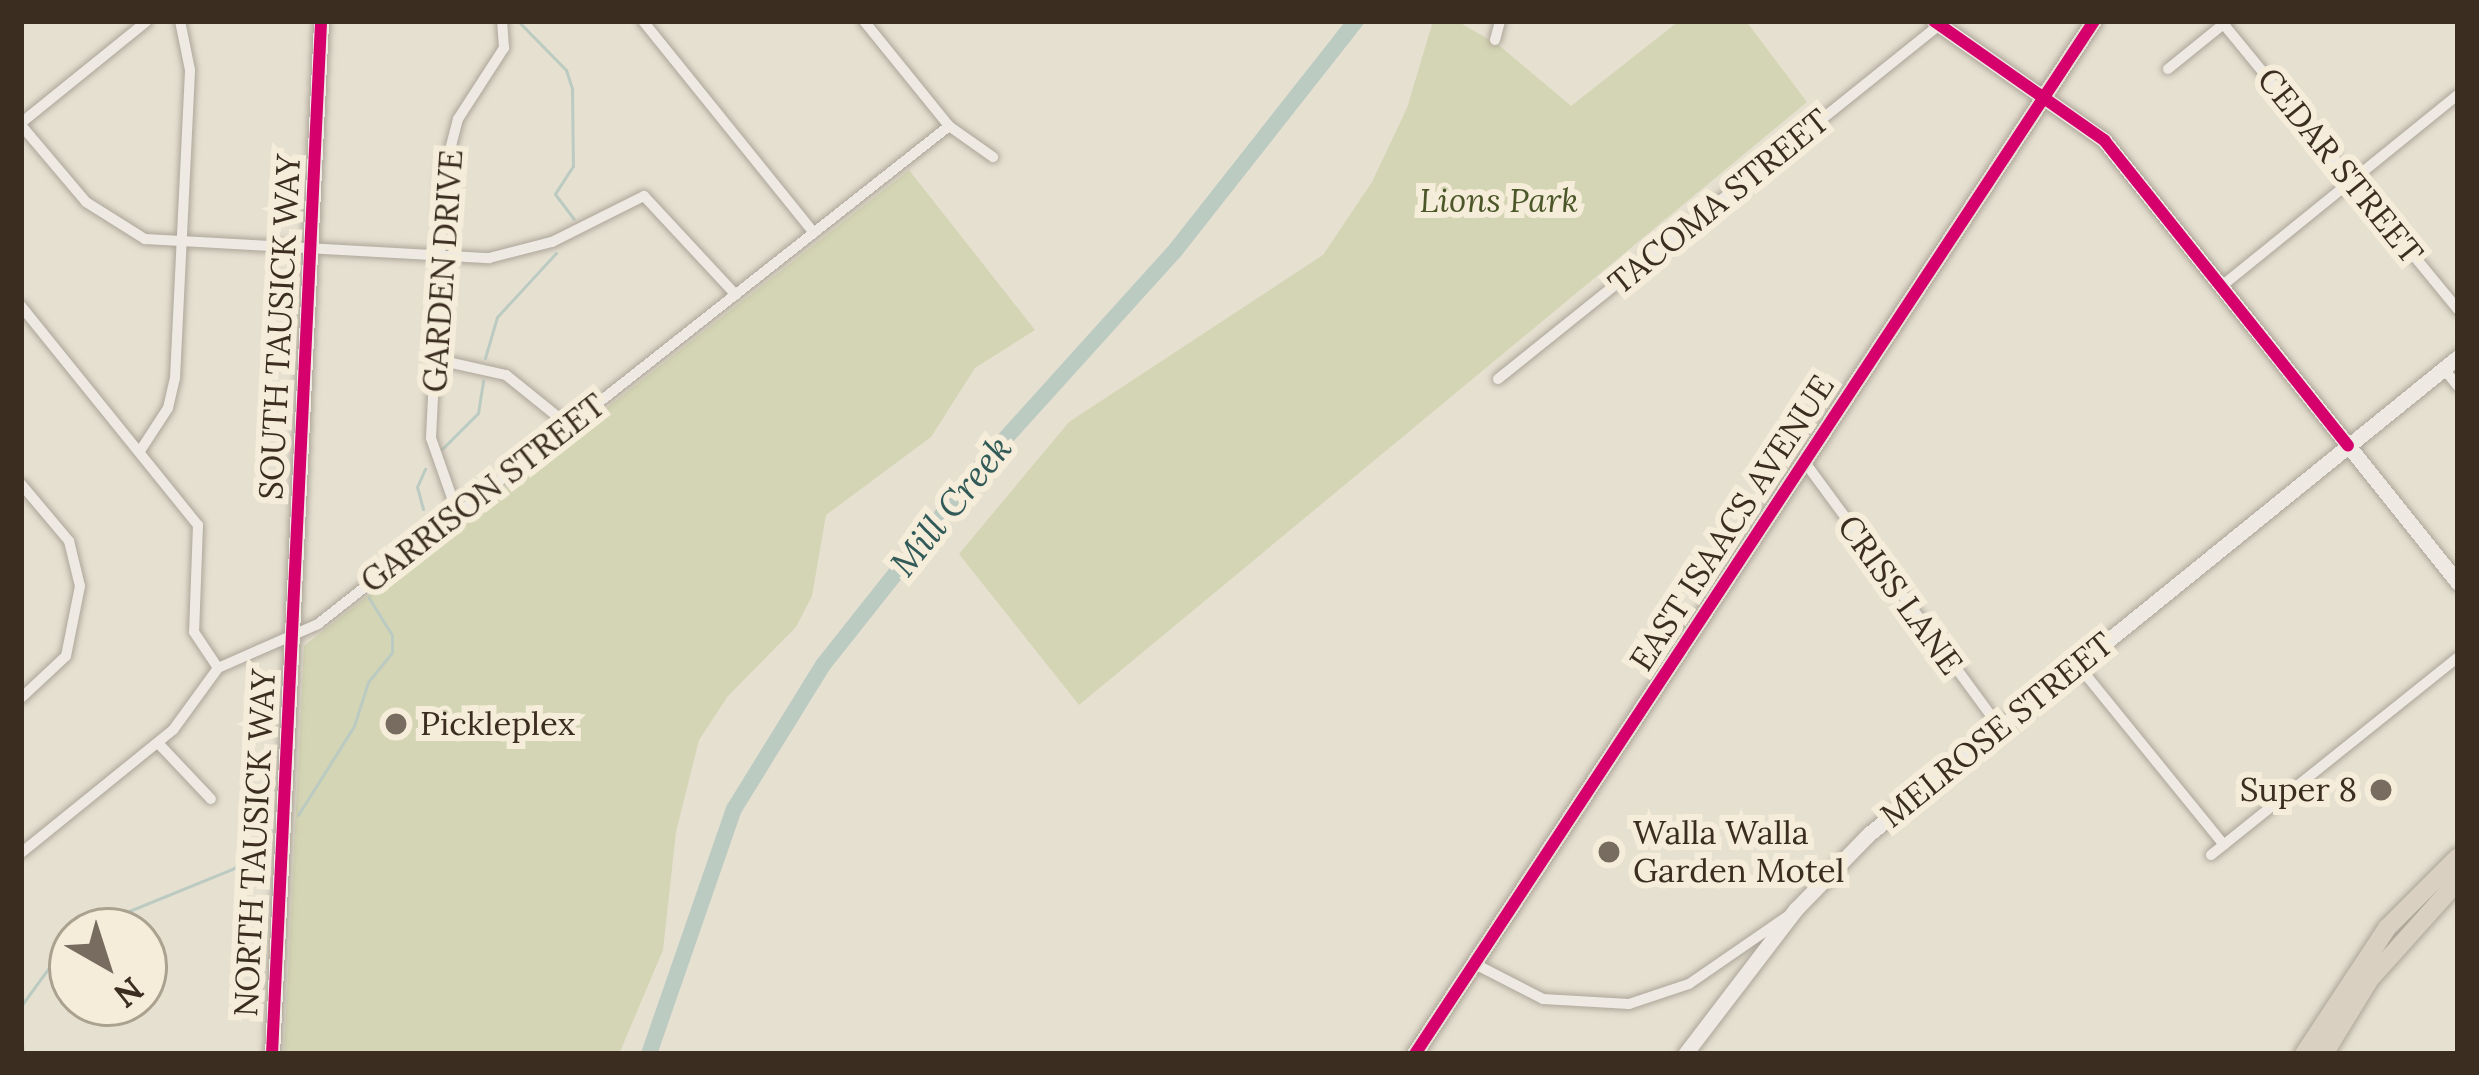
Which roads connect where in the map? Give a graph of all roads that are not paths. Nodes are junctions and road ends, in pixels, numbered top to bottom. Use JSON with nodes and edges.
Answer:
{"nodes":[{"id":1,"x":147,"y":21,"type":"edge"},
{"id":2,"x":180,"y":21,"type":"edge"},
{"id":3,"x":321,"y":21,"type":"edge"},
{"id":4,"x":502,"y":21,"type":"edge"},
{"id":5,"x":643,"y":21,"type":"edge"},
{"id":6,"x":864,"y":21,"type":"edge"},
{"id":7,"x":1500,"y":21,"type":"edge"},
{"id":8,"x":2094,"y":21,"type":"edge"},
{"id":9,"x":2224,"y":22,"type":"edge"},
{"id":10,"x":1937,"y":23,"type":"edge"},
{"id":11,"x":1495,"y":40,"type":"dead end"},
{"id":12,"x":2168,"y":69,"type":"dead end"},
{"id":13,"x":2044,"y":94,"type":"junction"},
{"id":14,"x":2458,"y":95,"type":"edge"},
{"id":15,"x":21,"y":124,"type":"edge"},
{"id":16,"x":949,"y":126,"type":"junction"},
{"id":17,"x":993,"y":158,"type":"dead end"},
{"id":18,"x":2352,"y":181,"type":"junction"},
{"id":19,"x":814,"y":233,"type":"junction"},
{"id":20,"x":180,"y":244,"type":"junction"},
{"id":21,"x":310,"y":253,"type":"junction"},
{"id":22,"x":440,"y":258,"type":"junction"},
{"id":23,"x":2223,"y":285,"type":"junction"},
{"id":24,"x":736,"y":295,"type":"junction"},
{"id":25,"x":21,"y":306,"type":"edge"},
{"id":26,"x":2458,"y":310,"type":"edge"},
{"id":27,"x":2458,"y":357,"type":"edge"},
{"id":28,"x":434,"y":358,"type":"junction"},
{"id":29,"x":2444,"y":369,"type":"junction"},
{"id":30,"x":1498,"y":379,"type":"dead end"},
{"id":31,"x":2458,"y":386,"type":"edge"},
{"id":32,"x":568,"y":425,"type":"junction"},
{"id":33,"x":2348,"y":446,"type":"junction"},
{"id":34,"x":140,"y":451,"type":"junction"},
{"id":35,"x":1804,"y":461,"type":"junction"},
{"id":36,"x":21,"y":484,"type":"edge"},
{"id":37,"x":457,"y":512,"type":"junction"},
{"id":38,"x":2458,"y":583,"type":"edge"},
{"id":39,"x":292,"y":635,"type":"junction"},
{"id":40,"x":2458,"y":657,"type":"edge"},
{"id":41,"x":2078,"y":664,"type":"junction"},
{"id":42,"x":218,"y":668,"type":"junction"},
{"id":43,"x":21,"y":698,"type":"edge"},
{"id":44,"x":1999,"y":726,"type":"junction"},
{"id":45,"x":158,"y":743,"type":"junction"},
{"id":46,"x":211,"y":799,"type":"dead end"},
{"id":47,"x":2224,"y":845,"type":"junction"},
{"id":48,"x":21,"y":854,"type":"edge"},
{"id":49,"x":2211,"y":855,"type":"dead end"},
{"id":50,"x":2458,"y":857,"type":"edge"},
{"id":51,"x":2458,"y":881,"type":"edge"},
{"id":52,"x":1796,"y":909,"type":"junction"},
{"id":53,"x":1475,"y":964,"type":"junction"},
{"id":54,"x":272,"y":1054,"type":"edge"},
{"id":55,"x":1415,"y":1054,"type":"edge"},
{"id":56,"x":1685,"y":1054,"type":"edge"},
{"id":57,"x":2304,"y":1054,"type":"edge"},
{"id":58,"x":2324,"y":1054,"type":"edge"}],
"edges":[{"from":1,"to":15,"type":"street"},
{"from":2,"to":20,"type":"street"},
{"from":3,"to":21,"type":"main road","name":"SOUTH TAUSICK WAY"},
{"from":4,"to":22,"type":"street","name":"GARDEN DRIVE"},
{"from":5,"to":19,"type":"street"},
{"from":6,"to":16,"type":"street"},
{"from":7,"to":11,"type":"street"},
{"from":8,"to":13,"type":"main road","name":"EAST ISAACS AVENUE"},
{"from":9,"to":12,"type":"street"},
{"from":9,"to":18,"type":"street","name":"CEDAR STREET"},
{"from":10,"to":13,"type":"main road"},
{"from":10,"to":30,"type":"street","name":"TACOMA STREET"},
{"from":13,"to":23,"type":"main road"},
{"from":13,"to":35,"type":"main road","name":"EAST ISAACS AVENUE"},
{"from":14,"to":18,"type":"street"},
{"from":15,"to":20,"type":"street"},
{"from":16,"to":17,"type":"street"},
{"from":16,"to":19,"type":"street","name":"GARRISON STREET"},
{"from":18,"to":23,"type":"street"},
{"from":18,"to":26,"type":"street","name":"CEDAR STREET"},
{"from":19,"to":24,"type":"street","name":"GARRISON STREET"},
{"from":20,"to":21,"type":"street"},
{"from":20,"to":34,"type":"street"},
{"from":21,"to":22,"type":"street"},
{"from":21,"to":39,"type":"main road","name":"SOUTH TAUSICK WAY"},
{"from":22,"to":24,"type":"street"},
{"from":22,"to":28,"type":"street","name":"GARDEN DRIVE"},
{"from":23,"to":33,"type":"main road"},
{"from":24,"to":32,"type":"street","name":"GARRISON STREET"},
{"from":25,"to":34,"type":"street"},
{"from":27,"to":29,"type":"main road","name":"MELROSE STREET"},
{"from":28,"to":32,"type":"street"},
{"from":28,"to":37,"type":"street","name":"GARDEN DRIVE"},
{"from":29,"to":31,"type":"street"},
{"from":29,"to":33,"type":"main road","name":"MELROSE STREET"},
{"from":32,"to":37,"type":"street","name":"GARRISON STREET"},
{"from":33,"to":38,"type":"main road"},
{"from":33,"to":41,"type":"main road","name":"MELROSE STREET"},
{"from":34,"to":42,"type":"street"},
{"from":35,"to":44,"type":"street","name":"CRISS LANE"},
{"from":35,"to":53,"type":"main road","name":"EAST ISAACS AVENUE"},
{"from":36,"to":43,"type":"street"},
{"from":37,"to":39,"type":"street","name":"GARRISON STREET"},
{"from":39,"to":42,"type":"street","name":"GARRISON STREET"},
{"from":39,"to":54,"type":"main road","name":"NORTH TAUSICK WAY"},
{"from":40,"to":47,"type":"street"},
{"from":41,"to":44,"type":"main road","name":"MELROSE STREET"},
{"from":41,"to":47,"type":"street"},
{"from":42,"to":45,"type":"street","name":"GARRISON STREET"},
{"from":44,"to":52,"type":"main road","name":"MELROSE STREET"},
{"from":45,"to":46,"type":"street"},
{"from":45,"to":48,"type":"street","name":"GARRISON STREET"},
{"from":47,"to":49,"type":"street"},
{"from":50,"to":57,"type":"highway"},
{"from":51,"to":58,"type":"highway"},
{"from":52,"to":53,"type":"street"},
{"from":52,"to":56,"type":"main road","name":"MELROSE STREET"},
{"from":53,"to":55,"type":"main road","name":"EAST ISAACS AVENUE"}]}
